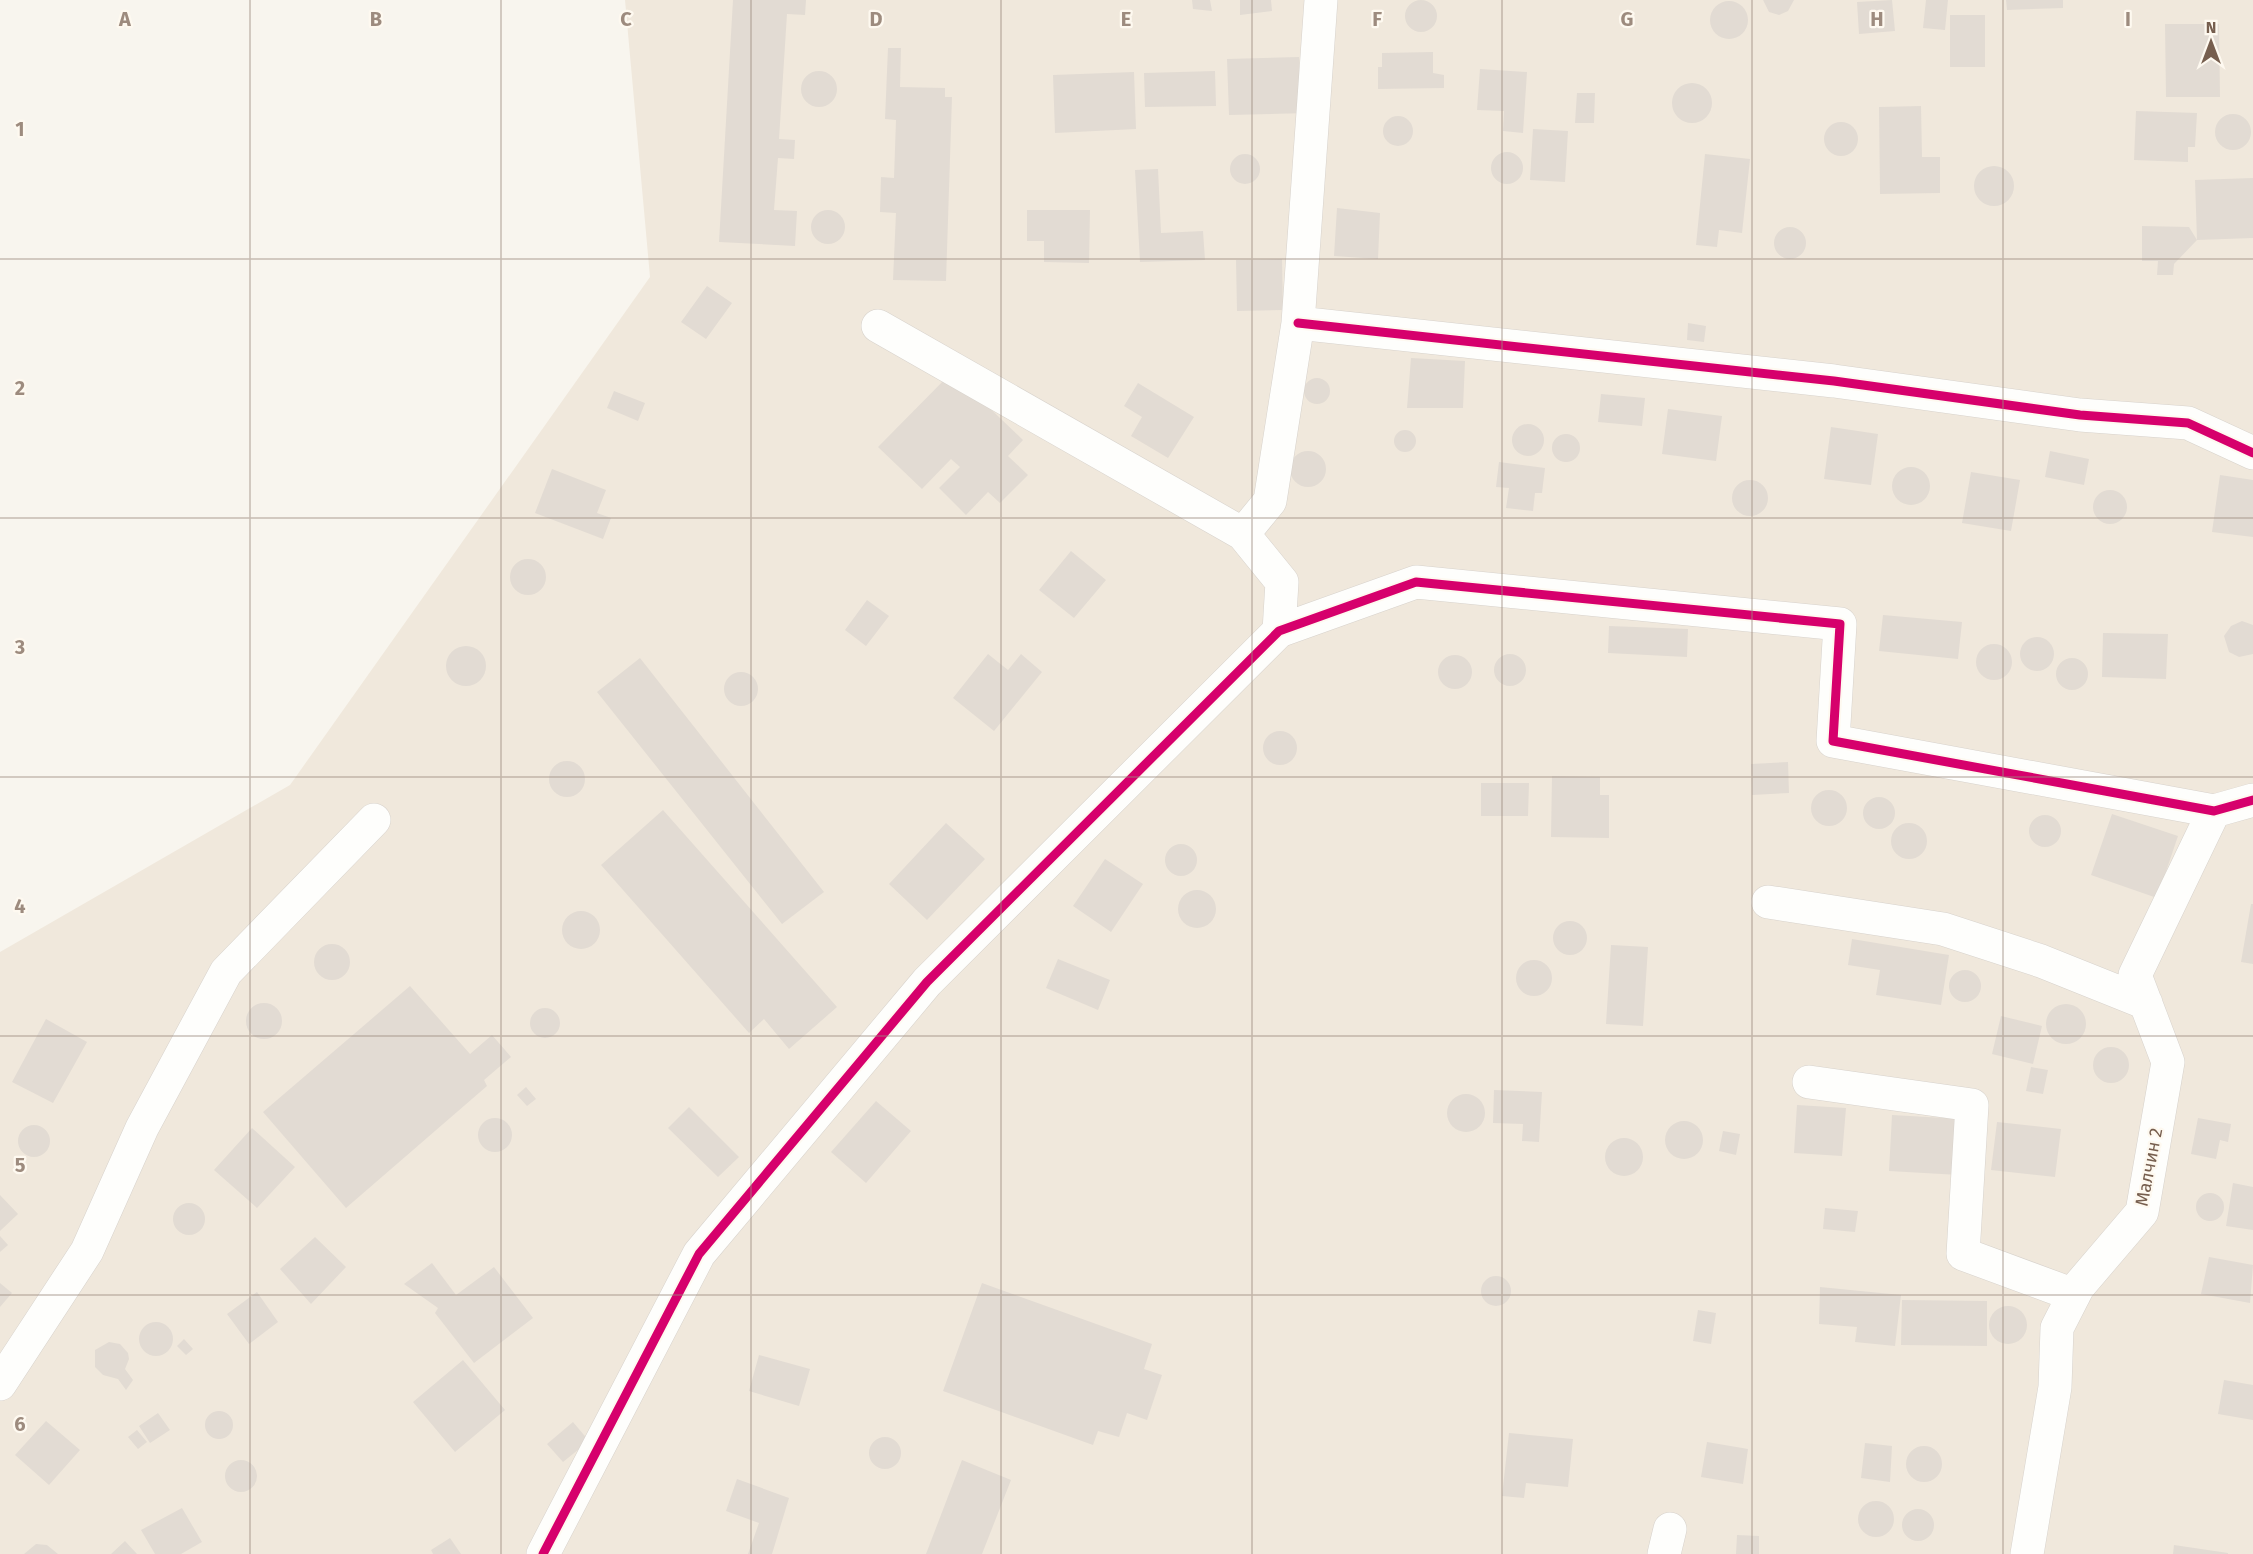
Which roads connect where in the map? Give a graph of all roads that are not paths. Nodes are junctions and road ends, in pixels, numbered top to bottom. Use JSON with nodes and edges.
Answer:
{"nodes":[{"id":1,"x":1321,"y":0,"type":"edge"},
{"id":2,"x":1298,"y":323,"type":"junction"},
{"id":3,"x":878,"y":326,"type":"dead end"},
{"id":4,"x":2253,"y":453,"type":"edge"},
{"id":5,"x":1243,"y":534,"type":"junction"},
{"id":6,"x":1279,"y":631,"type":"junction"},
{"id":7,"x":2253,"y":800,"type":"edge"},
{"id":8,"x":2214,"y":811,"type":"junction"},
{"id":9,"x":374,"y":820,"type":"dead end"},
{"id":10,"x":1768,"y":902,"type":"dead end"},
{"id":11,"x":2146,"y":1003,"type":"junction"},
{"id":12,"x":1809,"y":1082,"type":"dead end"},
{"id":13,"x":2074,"y":1295,"type":"junction"},
{"id":14,"x":0,"y":1384,"type":"edge"},
{"id":15,"x":543,"y":1554,"type":"edge"},
{"id":16,"x":2027,"y":1554,"type":"edge"}],
"edges":[{"from":1,"to":2,"type":"street"},
{"from":2,"to":4,"type":"street"},
{"from":2,"to":5,"type":"street"},
{"from":3,"to":5,"type":"street"},
{"from":5,"to":6,"type":"street"},
{"from":6,"to":8,"type":"street"},
{"from":6,"to":15,"type":"street"},
{"from":7,"to":8,"type":"street"},
{"from":8,"to":11,"type":"street","name":"Малчин 2"},
{"from":9,"to":14,"type":"street"},
{"from":10,"to":11,"type":"street"},
{"from":11,"to":13,"type":"street","name":"Малчин 2"},
{"from":12,"to":13,"type":"street"},
{"from":13,"to":16,"type":"street","name":"Малчин 2"}]}
